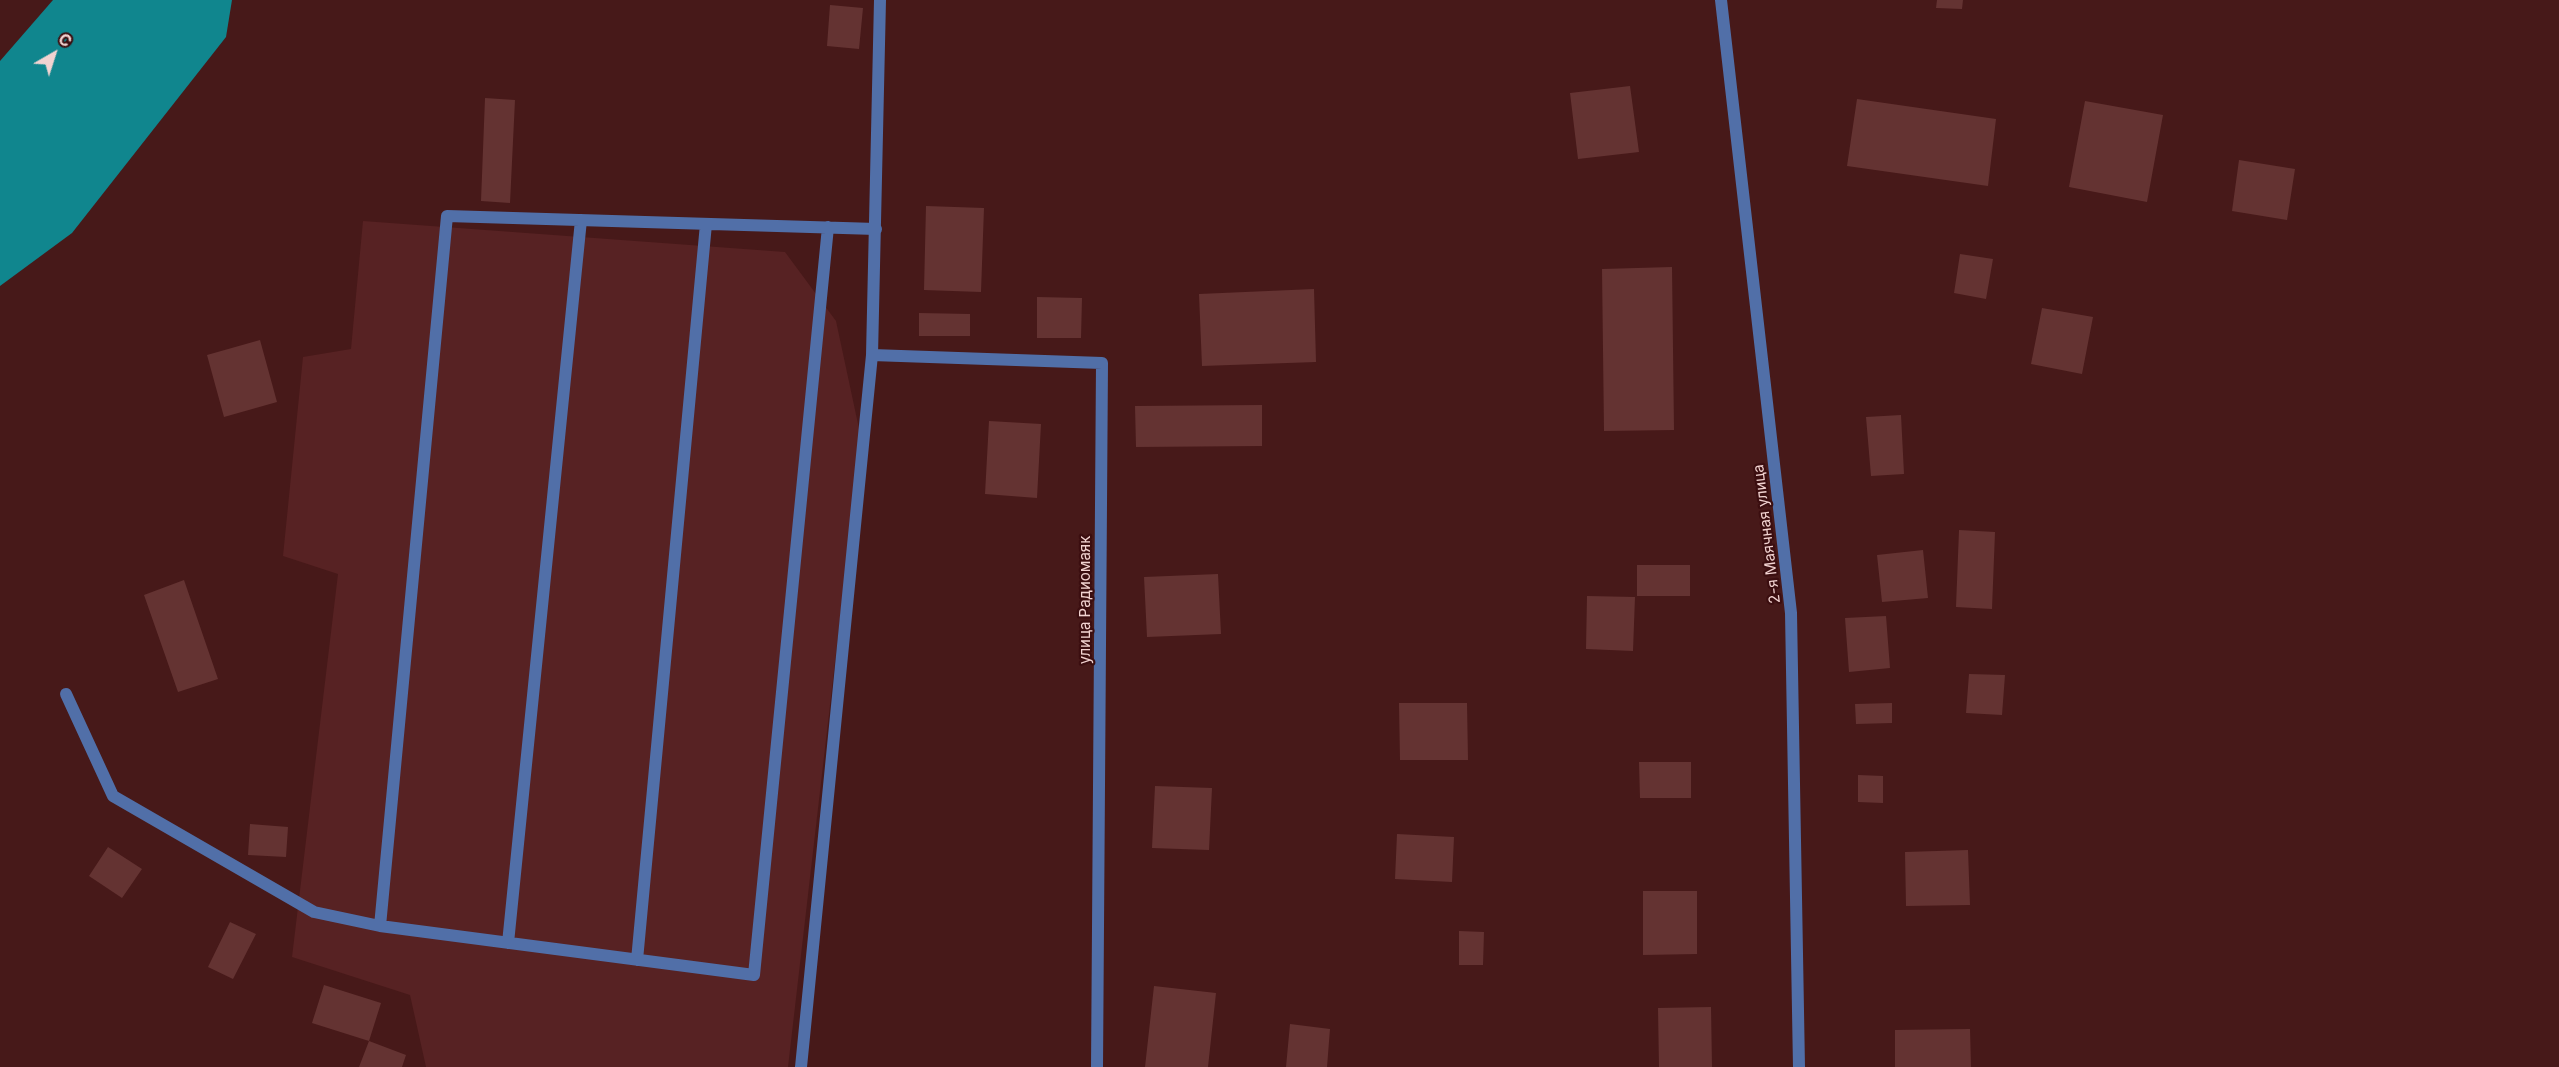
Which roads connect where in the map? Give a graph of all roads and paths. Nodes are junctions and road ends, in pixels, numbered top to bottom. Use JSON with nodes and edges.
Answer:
{"nodes":[{"id":1,"x":880,"y":0,"type":"edge"},
{"id":2,"x":1721,"y":0,"type":"edge"},
{"id":3,"x":581,"y":220,"type":"junction"},
{"id":4,"x":706,"y":224,"type":"junction"},
{"id":5,"x":828,"y":227,"type":"junction"},
{"id":6,"x":876,"y":229,"type":"junction"},
{"id":7,"x":872,"y":355,"type":"junction"},
{"id":8,"x":66,"y":694,"type":"dead end"},
{"id":9,"x":380,"y":926,"type":"junction"},
{"id":10,"x":508,"y":943,"type":"junction"},
{"id":11,"x":637,"y":960,"type":"junction"},
{"id":12,"x":801,"y":1067,"type":"edge"},
{"id":13,"x":1097,"y":1067,"type":"edge"},
{"id":14,"x":1799,"y":1067,"type":"edge"}],
"edges":[{"from":1,"to":6,"type":"street"},
{"from":2,"to":14,"type":"street","name":"2-я Маячная улица"},
{"from":3,"to":4,"type":"street"},
{"from":3,"to":9,"type":"street"},
{"from":3,"to":10,"type":"street"},
{"from":4,"to":5,"type":"street"},
{"from":4,"to":11,"type":"street"},
{"from":5,"to":6,"type":"street"},
{"from":5,"to":11,"type":"street"},
{"from":6,"to":7,"type":"street"},
{"from":7,"to":12,"type":"street"},
{"from":7,"to":13,"type":"street","name":"улица Радиомаяк"},
{"from":8,"to":9,"type":"street"},
{"from":9,"to":10,"type":"street"},
{"from":10,"to":11,"type":"street"}]}
